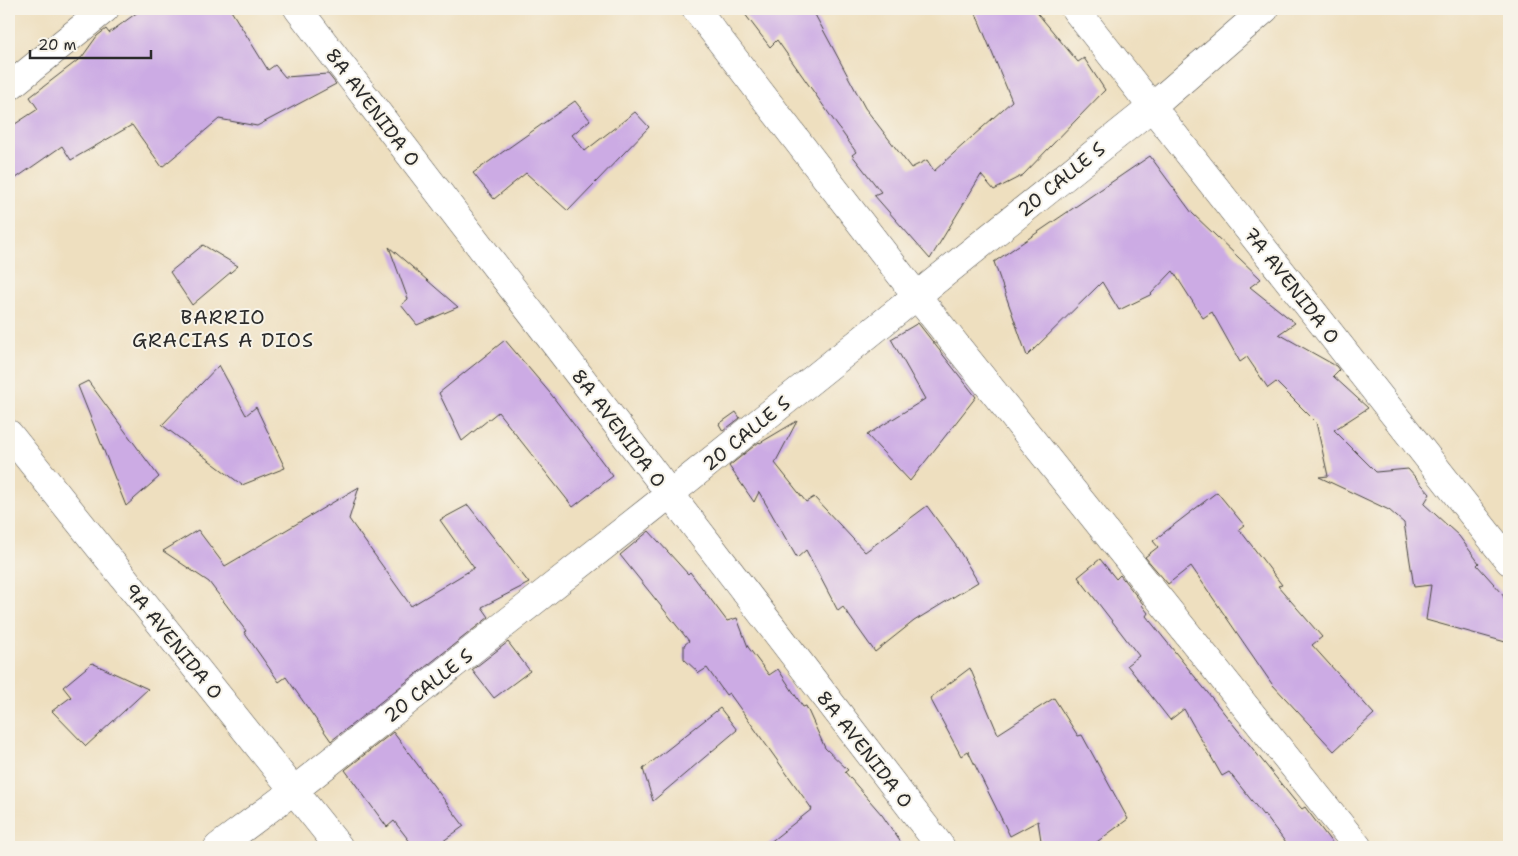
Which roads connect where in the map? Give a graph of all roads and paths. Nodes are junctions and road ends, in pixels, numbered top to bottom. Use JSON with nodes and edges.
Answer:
{"nodes":[{"id":1,"x":105,"y":9,"type":"edge"},
{"id":2,"x":298,"y":9,"type":"edge"},
{"id":3,"x":696,"y":9,"type":"edge"},
{"id":4,"x":1075,"y":9,"type":"edge"},
{"id":5,"x":1265,"y":9,"type":"edge"},
{"id":6,"x":9,"y":87,"type":"edge"},
{"id":7,"x":1152,"y":107,"type":"junction"},
{"id":8,"x":916,"y":296,"type":"junction"},
{"id":9,"x":9,"y":434,"type":"edge"},
{"id":10,"x":669,"y":494,"type":"junction"},
{"id":11,"x":1509,"y":561,"type":"edge"},
{"id":12,"x":293,"y":791,"type":"junction"},
{"id":13,"x":218,"y":847,"type":"edge"},
{"id":14,"x":339,"y":847,"type":"edge"},
{"id":15,"x":940,"y":847,"type":"edge"},
{"id":16,"x":1358,"y":847,"type":"edge"}],
"edges":[{"from":1,"to":6,"type":"street"},
{"from":2,"to":10,"type":"street","name":"8A AVENIDA O"},
{"from":3,"to":8,"type":"street"},
{"from":4,"to":7,"type":"street","name":"7A AVENIDA O"},
{"from":5,"to":7,"type":"street","name":"20 CALLE S"},
{"from":7,"to":8,"type":"street","name":"20 CALLE S"},
{"from":7,"to":11,"type":"street","name":"7A AVENIDA O"},
{"from":8,"to":10,"type":"street","name":"20 CALLE S"},
{"from":8,"to":16,"type":"street"},
{"from":9,"to":12,"type":"street","name":"9A AVENIDA O"},
{"from":10,"to":12,"type":"street","name":"20 CALLE S"},
{"from":10,"to":15,"type":"street","name":"8A AVENIDA O"},
{"from":12,"to":13,"type":"street","name":"20 CALLE S"},
{"from":12,"to":14,"type":"street","name":"9A AVENIDA O"}]}
